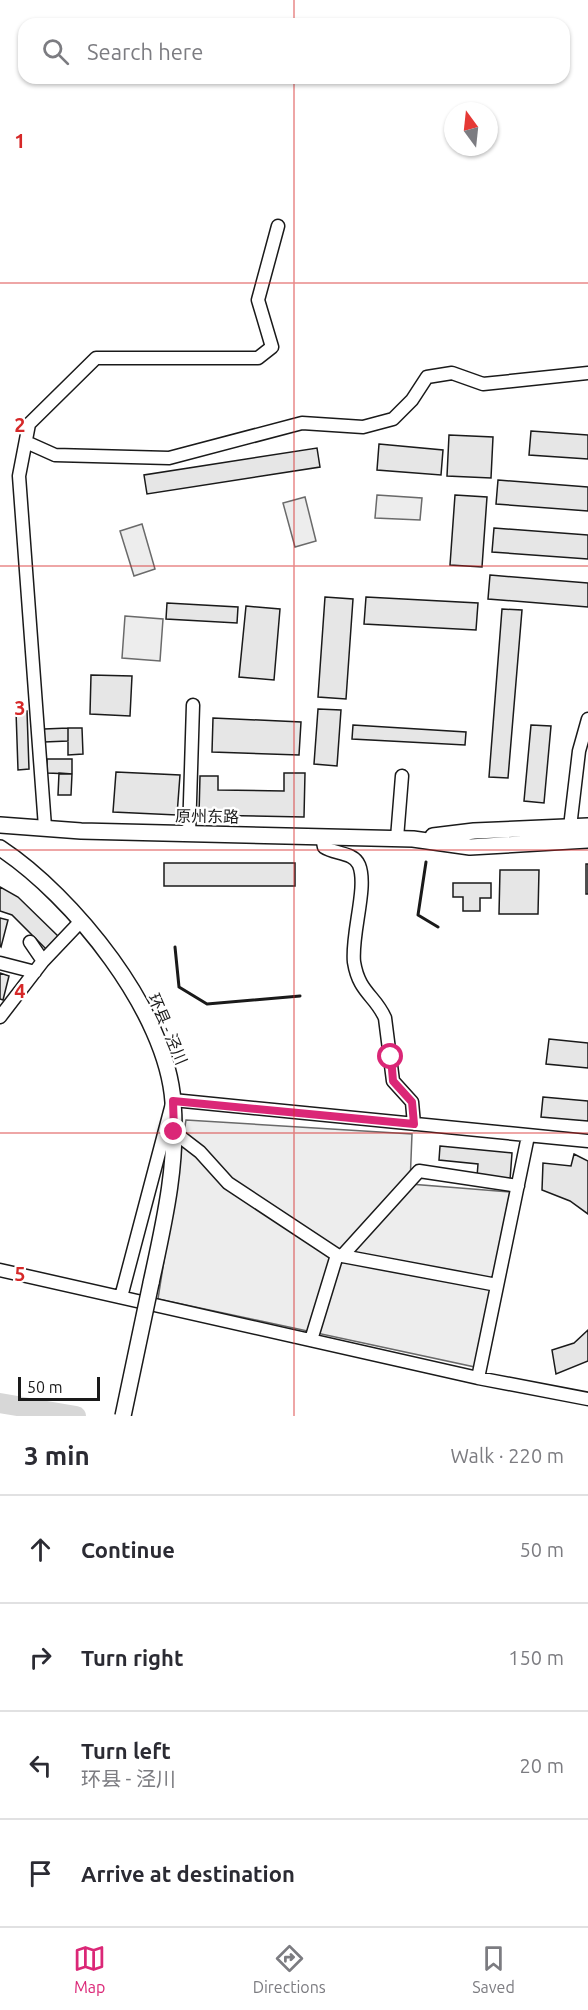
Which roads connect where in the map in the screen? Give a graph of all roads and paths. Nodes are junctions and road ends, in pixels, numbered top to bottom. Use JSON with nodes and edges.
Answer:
{"nodes":[{"id":1,"x":278,"y":226,"type":"dead end"},
{"id":2,"x":588,"y":373,"type":"edge"},
{"id":3,"x":26,"y":442,"type":"junction"},
{"id":4,"x":192,"y":705,"type":"dead end"},
{"id":5,"x":588,"y":719,"type":"edge"},
{"id":6,"x":402,"y":776,"type":"dead end"},
{"id":7,"x":0,"y":825,"type":"edge"},
{"id":8,"x":588,"y":826,"type":"edge"},
{"id":9,"x":570,"y":827,"type":"junction"},
{"id":10,"x":45,"y":828,"type":"junction"},
{"id":11,"x":189,"y":834,"type":"junction"},
{"id":12,"x":322,"y":837,"type":"junction"},
{"id":13,"x":405,"y":839,"type":"junction"},
{"id":14,"x":588,"y":840,"type":"edge"},
{"id":15,"x":0,"y":848,"type":"edge"},
{"id":16,"x":81,"y":921,"type":"junction"},
{"id":17,"x":30,"y":942,"type":"dead end"},
{"id":18,"x":43,"y":961,"type":"junction"},
{"id":19,"x":0,"y":963,"type":"edge"},
{"id":20,"x":35,"y":972,"type":"junction"},
{"id":21,"x":0,"y":1017,"type":"edge"},
{"id":22,"x":173,"y":1101,"type":"junction"},
{"id":23,"x":414,"y":1124,"type":"junction"},
{"id":24,"x":174,"y":1132,"type":"junction"},
{"id":25,"x":528,"y":1136,"type":"junction"},
{"id":26,"x":588,"y":1141,"type":"edge"},
{"id":27,"x":518,"y":1186,"type":"junction"},
{"id":28,"x":340,"y":1255,"type":"junction"},
{"id":29,"x":0,"y":1269,"type":"edge"},
{"id":30,"x":497,"y":1285,"type":"junction"},
{"id":31,"x":121,"y":1297,"type":"junction"},
{"id":32,"x":311,"y":1340,"type":"junction"},
{"id":33,"x":478,"y":1378,"type":"junction"},
{"id":34,"x":588,"y":1399,"type":"edge"},
{"id":35,"x":123,"y":1416,"type":"edge"}],
"edges":[{"from":1,"to":3,"type":"street"},
{"from":2,"to":3,"type":"street"},
{"from":3,"to":10,"type":"street"},
{"from":4,"to":11,"type":"street"},
{"from":5,"to":9,"type":"street"},
{"from":6,"to":13,"type":"street"},
{"from":7,"to":10,"type":"main road","name":"原州东路"},
{"from":8,"to":9,"type":"main road","name":"原州东路"},
{"from":9,"to":13,"type":"main road","name":"原州东路"},
{"from":10,"to":11,"type":"main road","name":"原州东路"},
{"from":11,"to":12,"type":"main road","name":"原州东路"},
{"from":12,"to":13,"type":"main road","name":"原州东路"},
{"from":12,"to":23,"type":"street"},
{"from":13,"to":14,"type":"main road","name":"原州东路"},
{"from":15,"to":16,"type":"main road","name":"环县 - 泾川"},
{"from":16,"to":18,"type":"street"},
{"from":16,"to":22,"type":"main road","name":"环县 - 泾川"},
{"from":17,"to":18,"type":"street"},
{"from":18,"to":20,"type":"street"},
{"from":19,"to":20,"type":"street"},
{"from":20,"to":21,"type":"street"},
{"from":22,"to":23,"type":"street"},
{"from":22,"to":24,"type":"main road","name":"环县 - 泾川"},
{"from":22,"to":31,"type":"street"},
{"from":23,"to":25,"type":"street"},
{"from":24,"to":28,"type":"street"},
{"from":24,"to":35,"type":"main road","name":"环县 - 泾川","bridge":true},
{"from":25,"to":26,"type":"street"},
{"from":25,"to":27,"type":"street"},
{"from":27,"to":28,"type":"street"},
{"from":27,"to":30,"type":"street"},
{"from":28,"to":30,"type":"street"},
{"from":28,"to":32,"type":"street"},
{"from":29,"to":31,"type":"street"},
{"from":30,"to":33,"type":"street"},
{"from":31,"to":32,"type":"street"},
{"from":32,"to":33,"type":"street"},
{"from":33,"to":34,"type":"street"}]}
